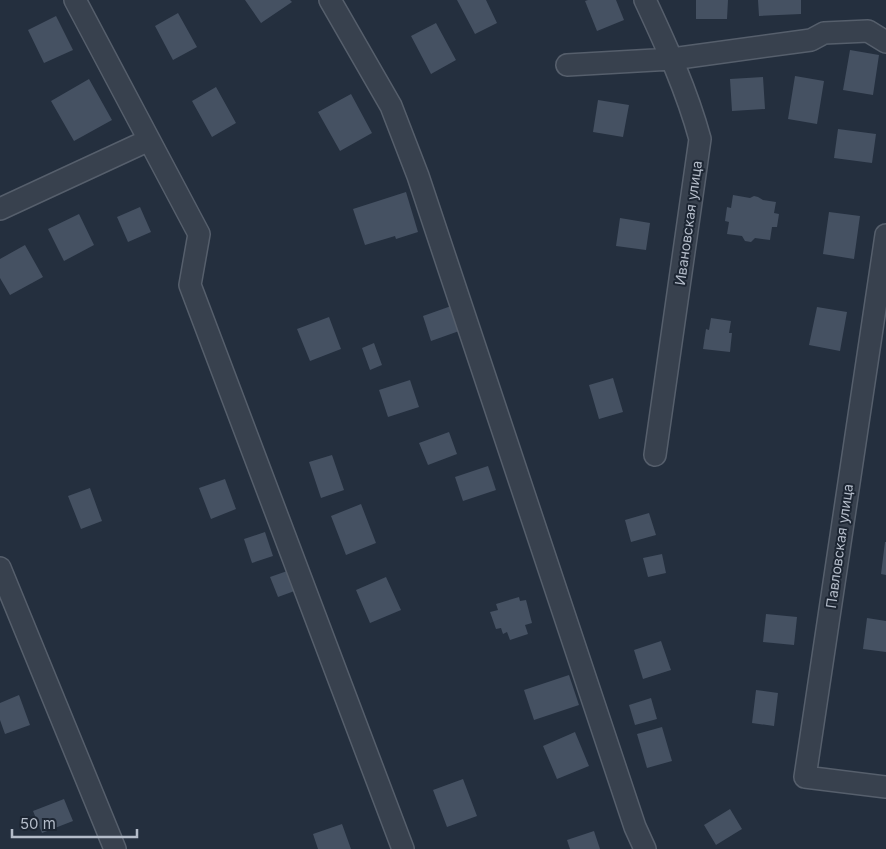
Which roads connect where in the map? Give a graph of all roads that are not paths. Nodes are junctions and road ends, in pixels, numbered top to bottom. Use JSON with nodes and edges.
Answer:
{"nodes":[{"id":1,"x":75,"y":0,"type":"edge"},
{"id":2,"x":330,"y":0,"type":"edge"},
{"id":3,"x":645,"y":0,"type":"edge"},
{"id":4,"x":886,"y":42,"type":"edge"},
{"id":5,"x":672,"y":58,"type":"junction"},
{"id":6,"x":567,"y":65,"type":"dead end"},
{"id":7,"x":149,"y":140,"type":"junction"},
{"id":8,"x":0,"y":209,"type":"edge"},
{"id":9,"x":886,"y":235,"type":"edge"},
{"id":10,"x":655,"y":455,"type":"dead end"},
{"id":11,"x":0,"y":568,"type":"edge"},
{"id":12,"x":886,"y":787,"type":"edge"},
{"id":13,"x":115,"y":849,"type":"edge"},
{"id":14,"x":403,"y":849,"type":"edge"},
{"id":15,"x":645,"y":849,"type":"edge"}],
"edges":[{"from":1,"to":7,"type":"street"},
{"from":2,"to":15,"type":"street"},
{"from":3,"to":5,"type":"street","name":"Ивановская улица"},
{"from":4,"to":5,"type":"street"},
{"from":5,"to":6,"type":"street"},
{"from":5,"to":10,"type":"street","name":"Ивановская улица"},
{"from":7,"to":8,"type":"street"},
{"from":7,"to":14,"type":"street"},
{"from":9,"to":12,"type":"street","name":"Павловская улица"},
{"from":11,"to":13,"type":"street"}]}
